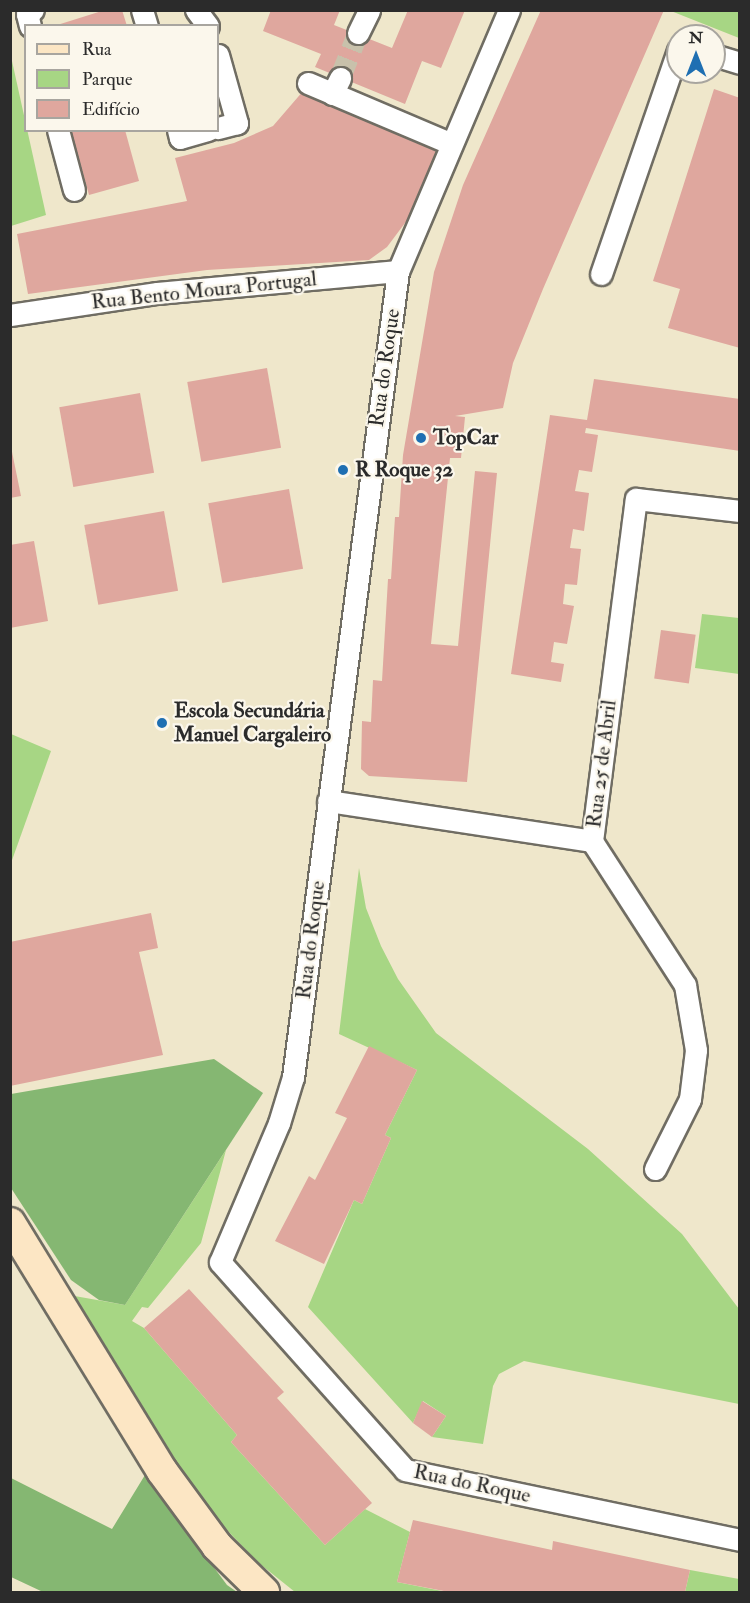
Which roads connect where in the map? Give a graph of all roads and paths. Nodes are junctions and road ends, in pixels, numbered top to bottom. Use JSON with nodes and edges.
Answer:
{"nodes":[{"id":1,"x":33,"y":10,"type":"edge"},
{"id":2,"x":196,"y":10,"type":"edge"},
{"id":3,"x":369,"y":10,"type":"edge"},
{"id":4,"x":509,"y":10,"type":"edge"},
{"id":5,"x":30,"y":24,"type":"edge"},
{"id":6,"x":206,"y":24,"type":"edge"},
{"id":7,"x":358,"y":33,"type":"tunnel mouth"},
{"id":8,"x":219,"y":59,"type":"edge"},
{"id":9,"x":308,"y":83,"type":"dead end"},
{"id":10,"x":667,"y":84,"type":"edge"},
{"id":11,"x":219,"y":128,"type":"edge"},
{"id":12,"x":59,"y":132,"type":"edge"},
{"id":13,"x":178,"y":132,"type":"edge"},
{"id":14,"x":201,"y":132,"type":"edge"},
{"id":15,"x":453,"y":144,"type":"junction"},
{"id":16,"x":74,"y":190,"type":"dead end"},
{"id":17,"x":398,"y":271,"type":"junction"},
{"id":18,"x":601,"y":274,"type":"dead end"},
{"id":19,"x":10,"y":315,"type":"edge"},
{"id":20,"x":740,"y":511,"type":"edge"},
{"id":21,"x":328,"y":801,"type":"junction"},
{"id":22,"x":592,"y":841,"type":"junction"},
{"id":23,"x":655,"y":1169,"type":"dead end"},
{"id":24,"x":10,"y":1223,"type":"edge"},
{"id":25,"x":740,"y":1540,"type":"edge"},
{"id":26,"x":264,"y":1593,"type":"edge"}],
"edges":[{"from":1,"to":5,"type":"street"},
{"from":2,"to":6,"type":"street"},
{"from":3,"to":7,"type":"street"},
{"from":4,"to":15,"type":"street","name":"Rua do Roque"},
{"from":8,"to":11,"type":"street"},
{"from":9,"to":15,"type":"street"},
{"from":10,"to":18,"type":"street"},
{"from":12,"to":16,"type":"street"},
{"from":13,"to":14,"type":"street"},
{"from":15,"to":17,"type":"street","name":"Rua do Roque"},
{"from":17,"to":19,"type":"street","name":"Rua Bento Moura Portugal"},
{"from":17,"to":21,"type":"street","name":"Rua do Roque"},
{"from":20,"to":22,"type":"street","name":"Rua 25 de Abril"},
{"from":21,"to":22,"type":"street"},
{"from":21,"to":25,"type":"street","name":"Rua do Roque"},
{"from":22,"to":23,"type":"street","name":"Rua 25 de Abril"},
{"from":24,"to":26,"type":"main road"}]}
